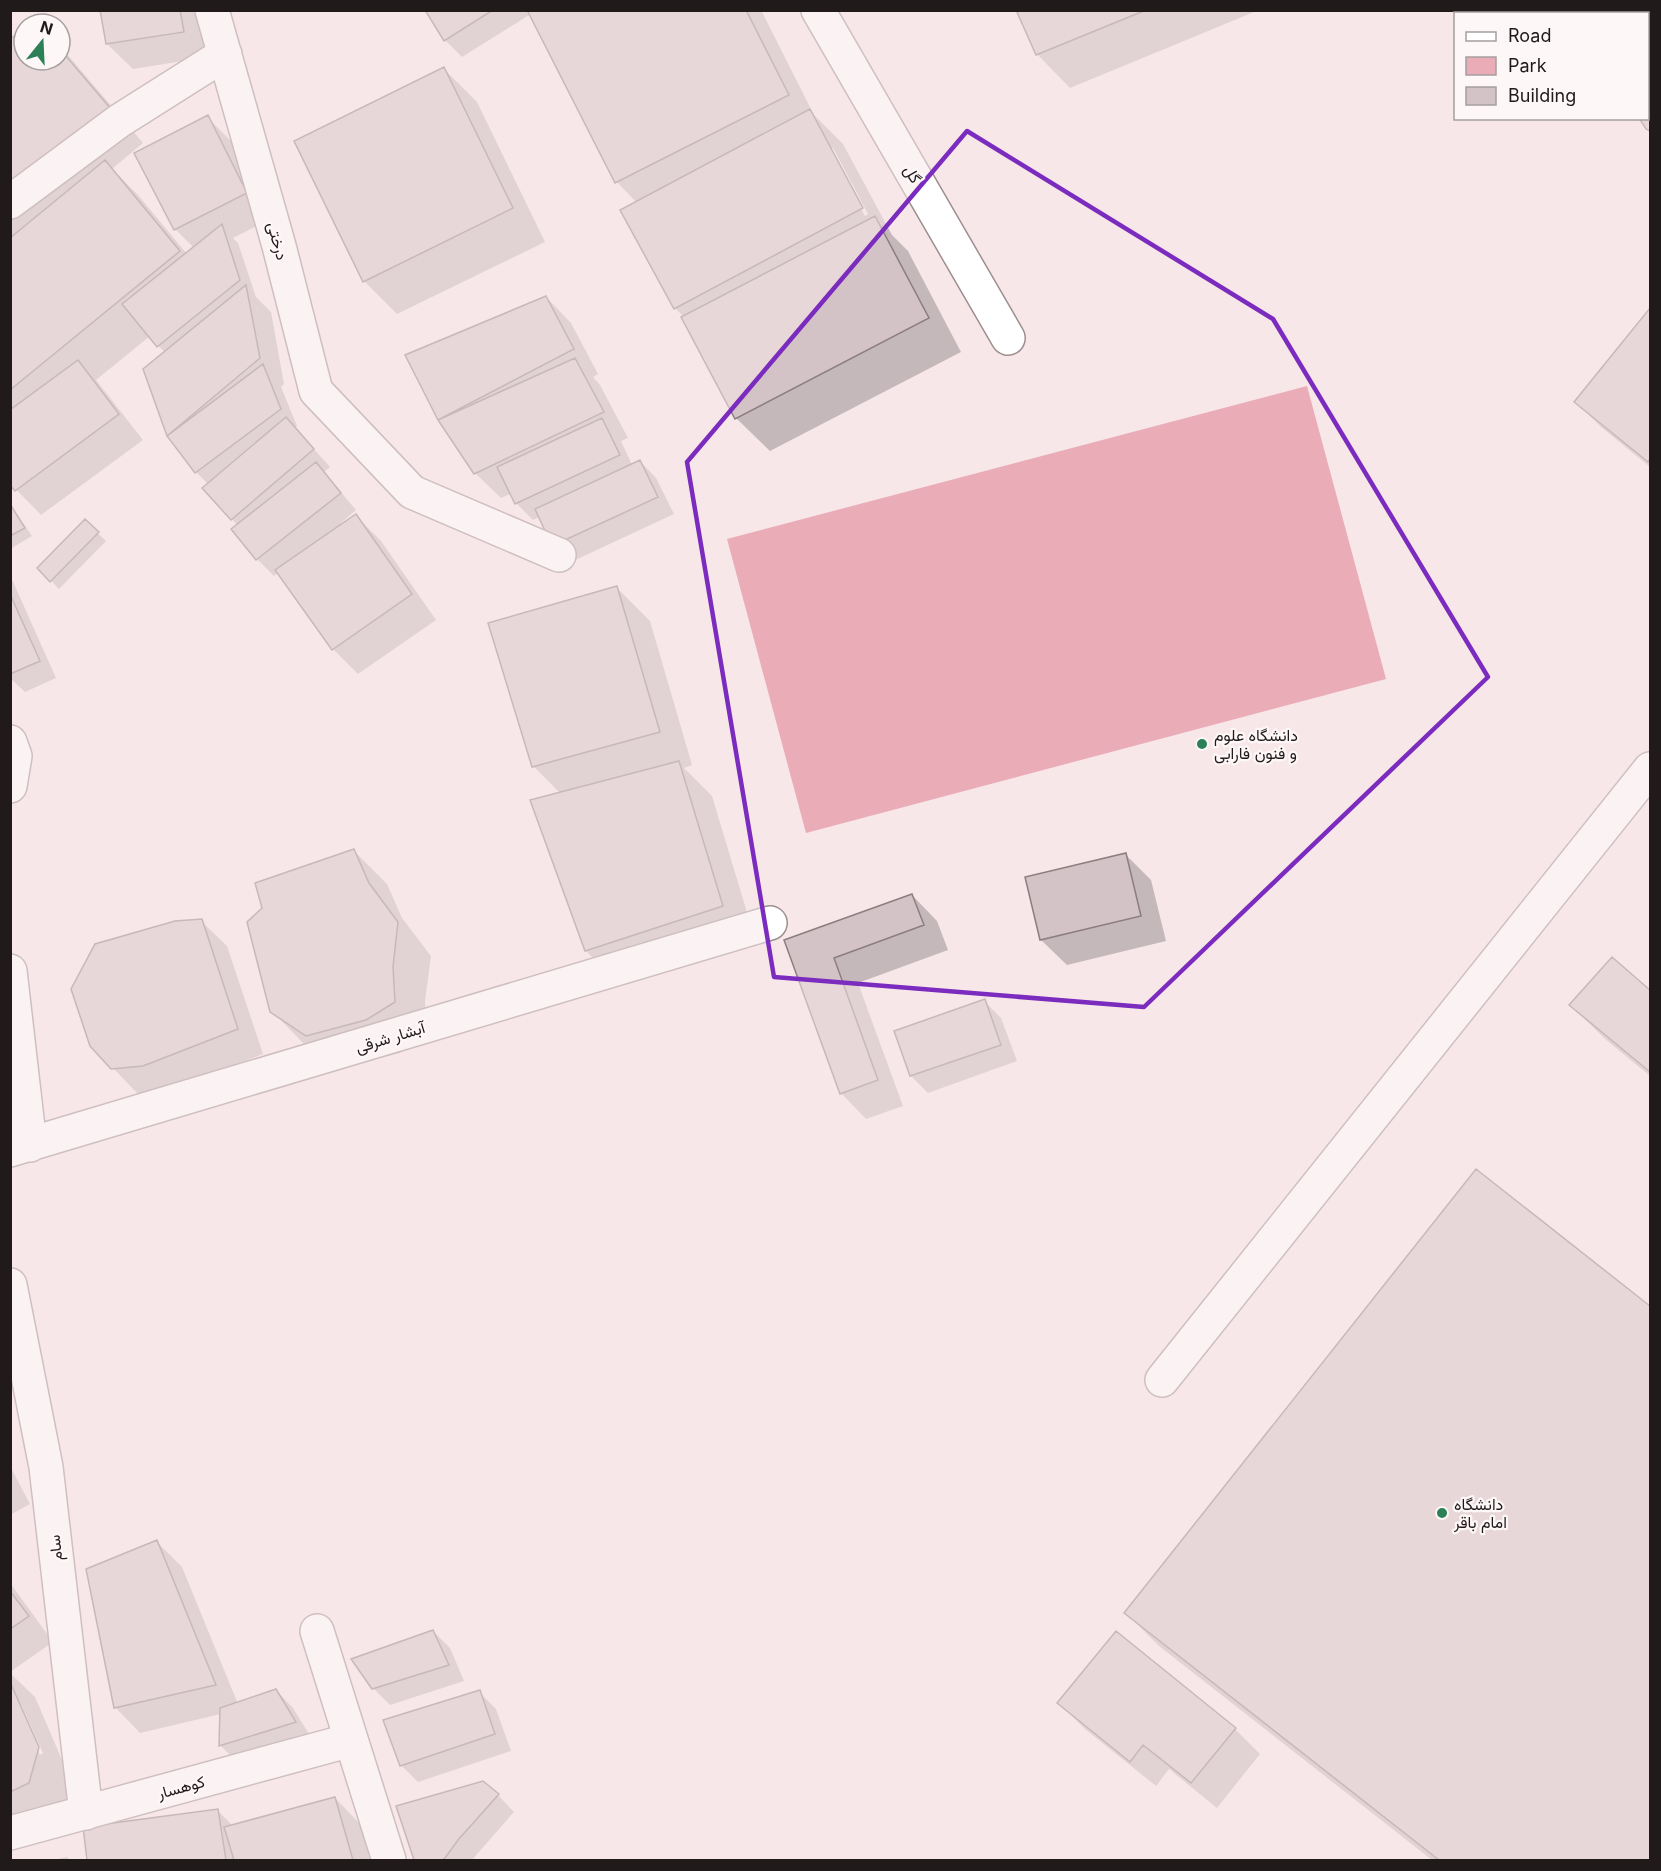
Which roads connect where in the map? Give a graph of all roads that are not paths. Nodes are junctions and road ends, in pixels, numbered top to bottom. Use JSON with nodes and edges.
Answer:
{"nodes":[{"id":1,"x":212,"y":10,"type":"edge"},
{"id":2,"x":819,"y":10,"type":"edge"},
{"id":3,"x":225,"y":54,"type":"junction"},
{"id":4,"x":10,"y":202,"type":"edge"},
{"id":5,"x":1008,"y":338,"type":"dead end"},
{"id":6,"x":559,"y":555,"type":"dead end"},
{"id":7,"x":10,"y":742,"type":"edge"},
{"id":8,"x":1650,"y":769,"type":"edge"},
{"id":9,"x":10,"y":786,"type":"edge"},
{"id":10,"x":770,"y":923,"type":"dead end"},
{"id":11,"x":10,"y":971,"type":"edge"},
{"id":12,"x":20,"y":1148,"type":"edge"},
{"id":13,"x":10,"y":1285,"type":"edge"},
{"id":14,"x":1162,"y":1380,"type":"dead end"},
{"id":15,"x":317,"y":1631,"type":"dead end"},
{"id":16,"x":351,"y":1740,"type":"junction"},
{"id":17,"x":86,"y":1813,"type":"junction"},
{"id":18,"x":10,"y":1833,"type":"edge"},
{"id":19,"x":389,"y":1860,"type":"edge"}],
"edges":[{"from":1,"to":3,"type":"street","name":"درختی"},
{"from":2,"to":5,"type":"street","name":"گل"},
{"from":3,"to":4,"type":"street"},
{"from":3,"to":6,"type":"street","name":"درختی"},
{"from":7,"to":9,"type":"street"},
{"from":8,"to":14,"type":"street"},
{"from":10,"to":12,"type":"street","name":"آبشار شرقی"},
{"from":11,"to":12,"type":"street"},
{"from":13,"to":17,"type":"street","name":"سام"},
{"from":15,"to":16,"type":"street"},
{"from":16,"to":17,"type":"street","name":"کوهسار"},
{"from":16,"to":19,"type":"street"},
{"from":17,"to":18,"type":"street","name":"کوهسار"}]}
